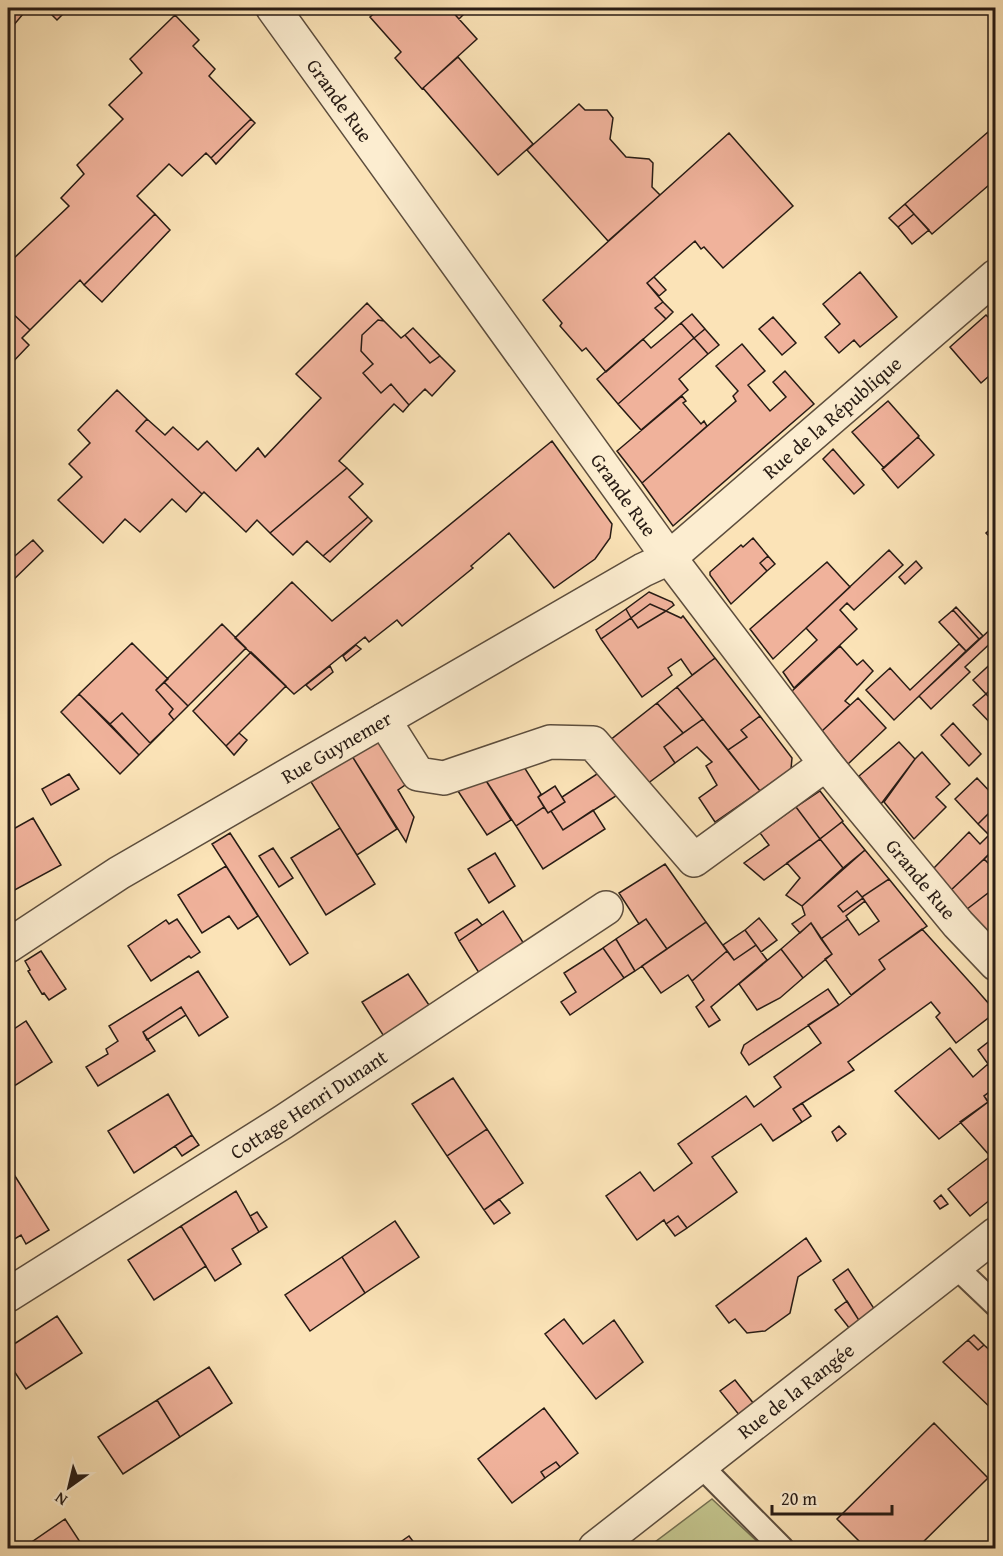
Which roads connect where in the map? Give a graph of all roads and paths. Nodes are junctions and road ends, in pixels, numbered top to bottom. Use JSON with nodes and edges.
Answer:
{"nodes":[{"id":1,"x":273,"y":8,"type":"edge"},
{"id":2,"x":996,"y":276,"type":"edge"},
{"id":3,"x":669,"y":558,"type":"junction"},
{"id":4,"x":384,"y":720,"type":"junction"},
{"id":5,"x":826,"y":764,"type":"junction"},
{"id":6,"x":606,"y":908,"type":"dead end"},
{"id":7,"x":8,"y":945,"type":"edge"},
{"id":8,"x":996,"y":964,"type":"edge"},
{"id":9,"x":996,"y":1234,"type":"edge"},
{"id":10,"x":955,"y":1266,"type":"junction"},
{"id":11,"x":8,"y":1295,"type":"edge"},
{"id":12,"x":996,"y":1305,"type":"edge"},
{"id":13,"x":701,"y":1466,"type":"junction"},
{"id":14,"x":595,"y":1548,"type":"edge"},
{"id":15,"x":782,"y":1548,"type":"edge"}],
"edges":[{"from":1,"to":3,"type":"street","name":"Grande Rue"},
{"from":2,"to":3,"type":"street","name":"Rue de la République"},
{"from":3,"to":4,"type":"street","name":"Rue Guynemer"},
{"from":3,"to":5,"type":"street","name":"Grande Rue"},
{"from":4,"to":5,"type":"street"},
{"from":4,"to":7,"type":"street","name":"Rue Guynemer"},
{"from":5,"to":8,"type":"street","name":"Grande Rue"},
{"from":6,"to":11,"type":"street","name":"Cottage Henri Dunant"},
{"from":9,"to":10,"type":"street","name":"Rue de la Rangée"},
{"from":10,"to":12,"type":"lane"},
{"from":10,"to":13,"type":"street","name":"Rue de la Rangée"},
{"from":13,"to":14,"type":"street","name":"Rue de la Rangée"},
{"from":13,"to":15,"type":"lane"}]}
